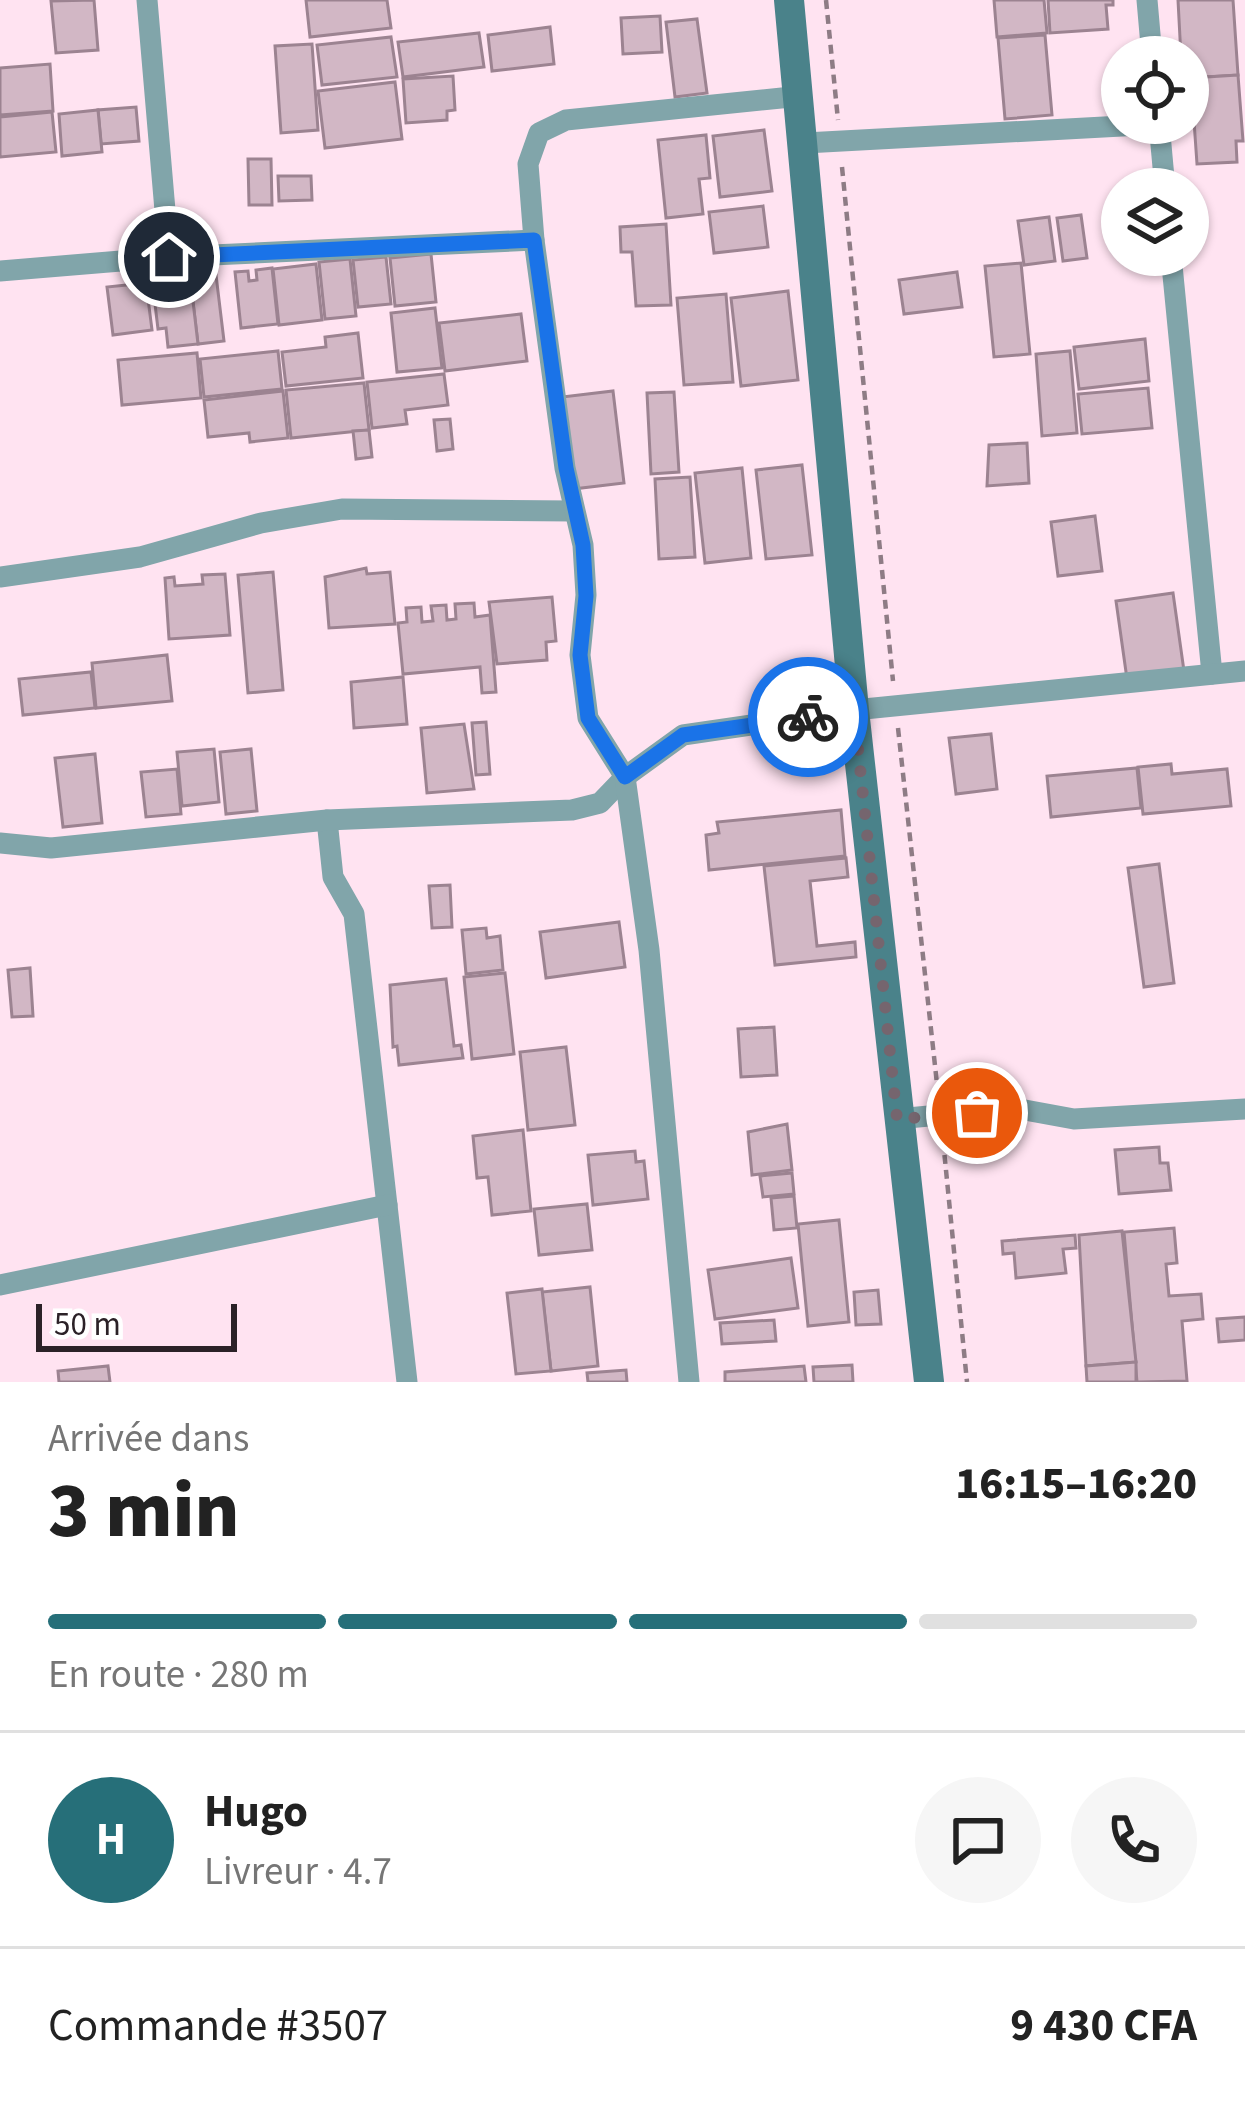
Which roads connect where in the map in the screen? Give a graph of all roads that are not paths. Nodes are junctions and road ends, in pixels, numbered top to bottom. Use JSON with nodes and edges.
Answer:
{"nodes":[{"id":1,"x":147,"y":0,"type":"edge"},
{"id":2,"x":790,"y":0,"type":"edge"},
{"id":3,"x":1147,"y":0,"type":"edge"},
{"id":4,"x":1150,"y":36,"type":"edge"},
{"id":5,"x":801,"y":97,"type":"junction"},
{"id":6,"x":1101,"y":126,"type":"edge"},
{"id":7,"x":805,"y":143,"type":"junction"},
{"id":8,"x":534,"y":240,"type":"junction"},
{"id":9,"x":169,"y":257,"type":"junction"},
{"id":10,"x":0,"y":271,"type":"edge"},
{"id":11,"x":1174,"y":276,"type":"edge"},
{"id":12,"x":574,"y":512,"type":"junction"},
{"id":13,"x":0,"y":577,"type":"edge"},
{"id":14,"x":1245,"y":670,"type":"edge"},
{"id":15,"x":1212,"y":674,"type":"junction"},
{"id":16,"x":854,"y":710,"type":"junction"},
{"id":17,"x":625,"y":777,"type":"junction"},
{"id":18,"x":327,"y":820,"type":"junction"},
{"id":19,"x":0,"y":844,"type":"edge"},
{"id":20,"x":1245,"y":1109,"type":"edge"},
{"id":21,"x":897,"y":1119,"type":"junction"},
{"id":22,"x":1245,"y":1120,"type":"edge"},
{"id":23,"x":387,"y":1205,"type":"junction"},
{"id":24,"x":0,"y":1285,"type":"edge"},
{"id":25,"x":407,"y":1382,"type":"edge"},
{"id":26,"x":688,"y":1382,"type":"edge"},
{"id":27,"x":929,"y":1382,"type":"edge"}],
"edges":[{"from":1,"to":9,"type":"street"},
{"from":2,"to":5,"type":"street"},
{"from":3,"to":4,"type":"street"},
{"from":5,"to":7,"type":"street"},
{"from":5,"to":8,"type":"street"},
{"from":6,"to":7,"type":"street"},
{"from":7,"to":16,"type":"street"},
{"from":8,"to":9,"type":"street"},
{"from":8,"to":12,"type":"street"},
{"from":9,"to":10,"type":"street"},
{"from":11,"to":15,"type":"street"},
{"from":12,"to":13,"type":"street"},
{"from":12,"to":17,"type":"street"},
{"from":14,"to":15,"type":"street"},
{"from":15,"to":16,"type":"street"},
{"from":16,"to":17,"type":"street"},
{"from":16,"to":21,"type":"street"},
{"from":17,"to":18,"type":"street"},
{"from":17,"to":26,"type":"street"},
{"from":18,"to":19,"type":"street"},
{"from":18,"to":23,"type":"street"},
{"from":20,"to":21,"type":"street"},
{"from":20,"to":22,"type":"street"},
{"from":21,"to":27,"type":"street"},
{"from":23,"to":24,"type":"street"},
{"from":23,"to":25,"type":"street"}]}
